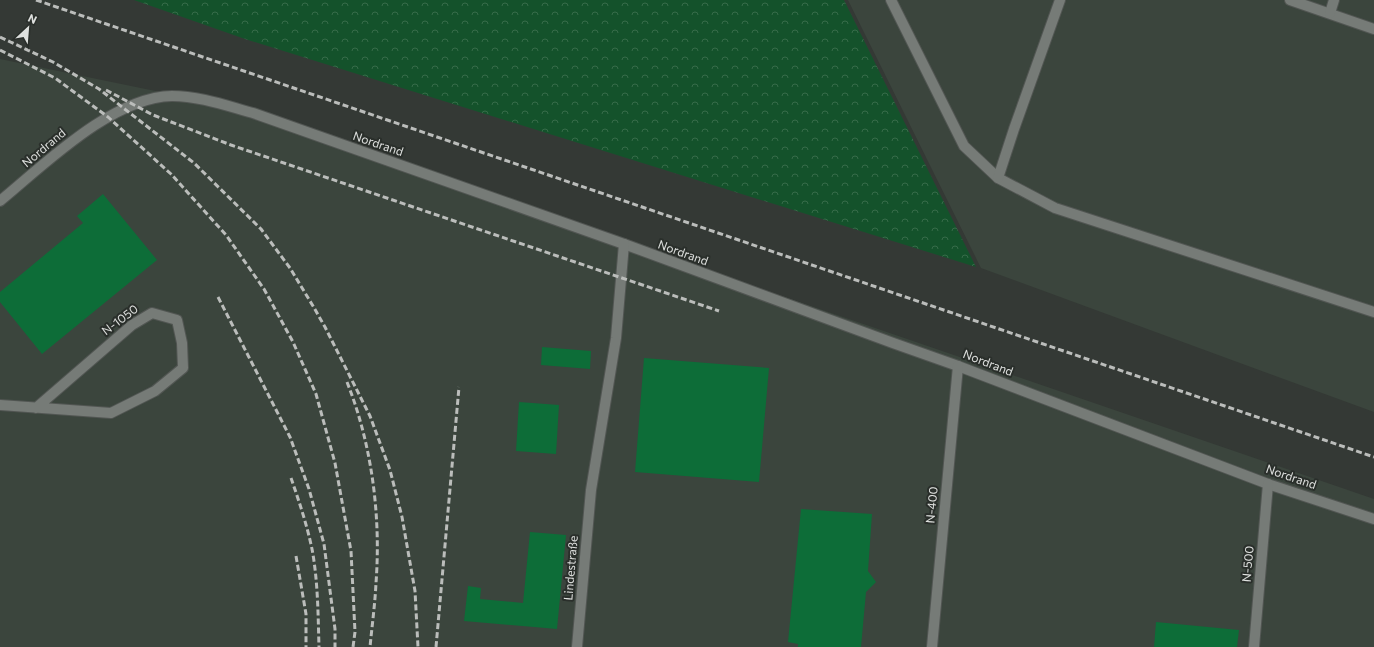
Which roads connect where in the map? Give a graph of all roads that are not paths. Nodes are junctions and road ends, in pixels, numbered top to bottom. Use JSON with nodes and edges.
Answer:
{"nodes":[{"id":1,"x":891,"y":0,"type":"edge"},
{"id":2,"x":1060,"y":0,"type":"edge"},
{"id":3,"x":1290,"y":0,"type":"edge"},
{"id":4,"x":1334,"y":0,"type":"edge"},
{"id":5,"x":1330,"y":14,"type":"junction"},
{"id":6,"x":1374,"y":29,"type":"edge"},
{"id":7,"x":998,"y":178,"type":"junction"},
{"id":8,"x":0,"y":201,"type":"edge"},
{"id":9,"x":624,"y":244,"type":"junction"},
{"id":10,"x":1374,"y":312,"type":"edge"},
{"id":11,"x":958,"y":366,"type":"junction"},
{"id":12,"x":0,"y":405,"type":"edge"},
{"id":13,"x":36,"y":408,"type":"junction"},
{"id":14,"x":1268,"y":484,"type":"junction"},
{"id":15,"x":1374,"y":519,"type":"edge"},
{"id":16,"x":577,"y":647,"type":"edge"},
{"id":17,"x":932,"y":647,"type":"edge"},
{"id":18,"x":1254,"y":647,"type":"edge"}],
"edges":[{"from":1,"to":7,"type":"lane"},
{"from":2,"to":7,"type":"lane"},
{"from":3,"to":5,"type":"lane"},
{"from":4,"to":5,"type":"lane"},
{"from":5,"to":6,"type":"lane"},
{"from":7,"to":10,"type":"lane"},
{"from":8,"to":9,"type":"lane","name":"Nordrand"},
{"from":9,"to":11,"type":"lane","name":"Nordrand"},
{"from":9,"to":16,"type":"lane","name":"Lindestraße"},
{"from":11,"to":14,"type":"lane","name":"Nordrand"},
{"from":11,"to":17,"type":"lane","name":"N-400"},
{"from":12,"to":13,"type":"lane","name":"N-1050"},
{"from":13,"to":13,"type":"lane","name":"N-1050"},
{"from":14,"to":15,"type":"lane","name":"Nordrand"},
{"from":14,"to":18,"type":"lane","name":"N-500"}]}
